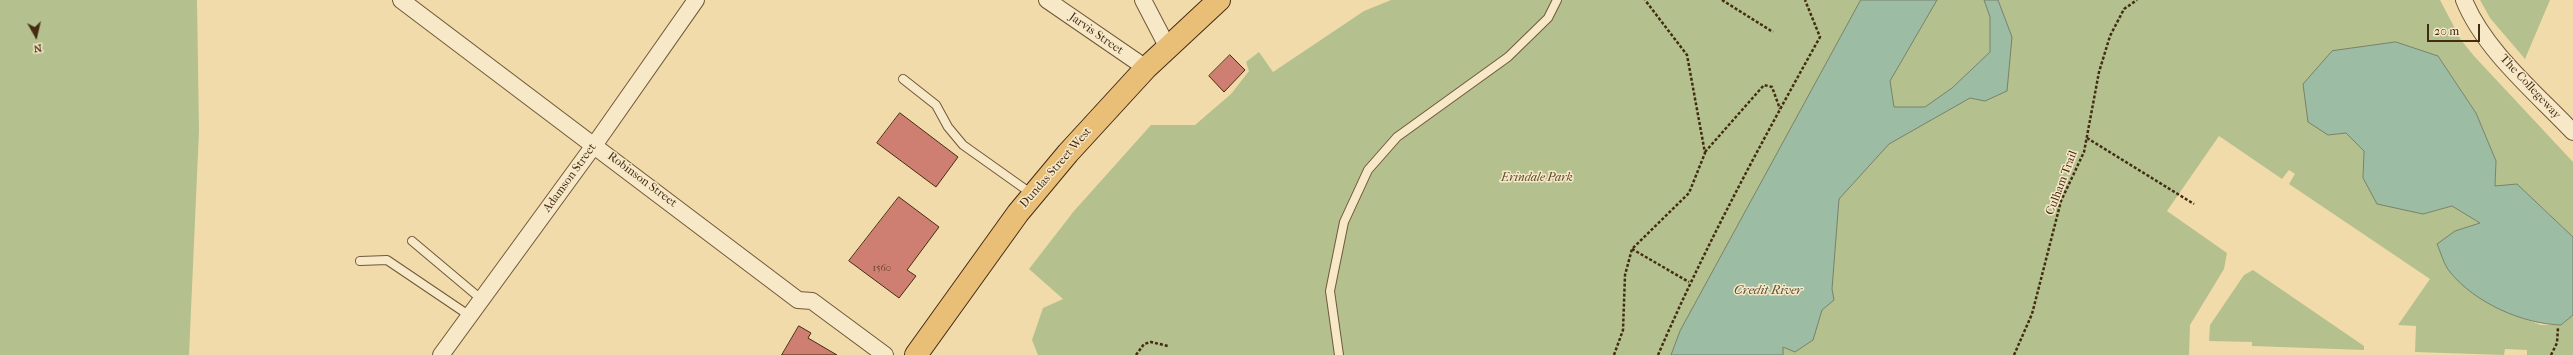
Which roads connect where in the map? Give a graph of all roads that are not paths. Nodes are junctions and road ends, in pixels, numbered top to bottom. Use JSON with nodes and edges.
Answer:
{"nodes":[{"id":1,"x":401,"y":0,"type":"edge"},
{"id":2,"x":696,"y":0,"type":"edge"},
{"id":3,"x":1047,"y":0,"type":"edge"},
{"id":4,"x":1143,"y":0,"type":"edge"},
{"id":5,"x":1219,"y":0,"type":"edge"},
{"id":6,"x":1557,"y":0,"type":"edge"},
{"id":7,"x":2464,"y":0,"type":"edge"},
{"id":8,"x":1168,"y":48,"type":"junction"},
{"id":9,"x":1146,"y":68,"type":"junction"},
{"id":10,"x":903,"y":79,"type":"dead end"},
{"id":11,"x":2573,"y":132,"type":"edge"},
{"id":12,"x":595,"y":144,"type":"junction"},
{"id":13,"x":1033,"y":195,"type":"junction"},
{"id":14,"x":412,"y":241,"type":"dead end"},
{"id":15,"x":360,"y":261,"type":"dead end"},
{"id":16,"x":482,"y":300,"type":"junction"},
{"id":17,"x":470,"y":316,"type":"junction"},
{"id":18,"x":441,"y":355,"type":"edge"},
{"id":19,"x":885,"y":355,"type":"edge"},
{"id":20,"x":916,"y":355,"type":"edge"},
{"id":21,"x":1339,"y":355,"type":"edge"}],
"edges":[{"from":1,"to":12,"type":"street","name":"Robinson Street"},
{"from":2,"to":12,"type":"street","name":"Adamson Street"},
{"from":3,"to":9,"type":"street","name":"Jarvis Street"},
{"from":4,"to":8,"type":"street"},
{"from":5,"to":8,"type":"main road","name":"Dundas Street West"},
{"from":6,"to":21,"type":"lane"},
{"from":7,"to":11,"type":"street","name":"The Collegeway"},
{"from":8,"to":9,"type":"main road","name":"Dundas Street West"},
{"from":9,"to":13,"type":"main road","name":"Dundas Street West"},
{"from":10,"to":13,"type":"lane"},
{"from":12,"to":16,"type":"street","name":"Adamson Street"},
{"from":12,"to":19,"type":"street","name":"Robinson Street"},
{"from":13,"to":20,"type":"main road","name":"Dundas Street West"},
{"from":14,"to":16,"type":"lane"},
{"from":15,"to":17,"type":"lane"},
{"from":16,"to":17,"type":"street","name":"Adamson Street"},
{"from":17,"to":18,"type":"street","name":"Adamson Street"}]}
